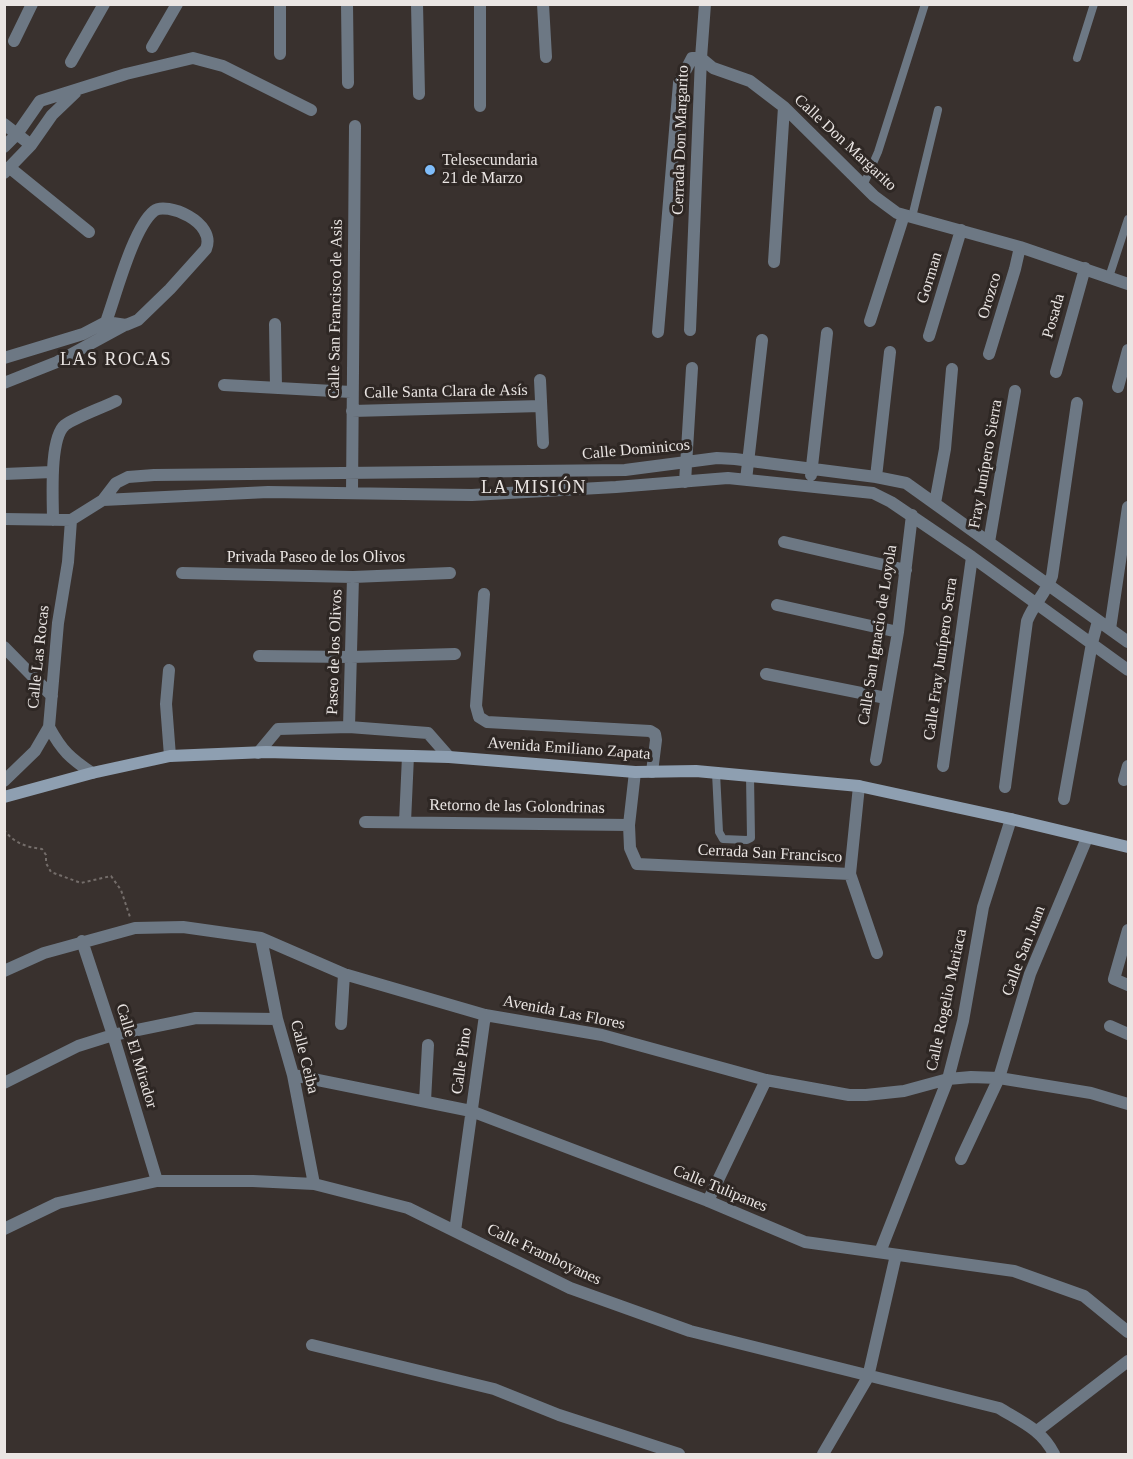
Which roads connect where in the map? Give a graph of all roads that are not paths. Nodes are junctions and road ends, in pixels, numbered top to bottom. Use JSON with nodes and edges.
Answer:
{"nodes":[{"id":1,"x":32,"y":4,"type":"edge"},
{"id":2,"x":104,"y":4,"type":"edge"},
{"id":3,"x":177,"y":4,"type":"edge"},
{"id":4,"x":280,"y":4,"type":"edge"},
{"id":5,"x":347,"y":4,"type":"edge"},
{"id":6,"x":417,"y":4,"type":"edge"},
{"id":7,"x":480,"y":4,"type":"edge"},
{"id":8,"x":543,"y":4,"type":"edge"},
{"id":9,"x":705,"y":4,"type":"edge"},
{"id":10,"x":925,"y":4,"type":"edge"},
{"id":11,"x":1094,"y":4,"type":"edge"},
{"id":12,"x":14,"y":41,"type":"dead end"},
{"id":13,"x":152,"y":47,"type":"dead end"},
{"id":14,"x":280,"y":54,"type":"dead end"},
{"id":15,"x":546,"y":57,"type":"dead end"},
{"id":16,"x":701,"y":58,"type":"junction"},
{"id":17,"x":1077,"y":58,"type":"dead end"},
{"id":18,"x":71,"y":62,"type":"dead end"},
{"id":19,"x":348,"y":83,"type":"dead end"},
{"id":20,"x":77,"y":91,"type":"junction"},
{"id":21,"x":419,"y":93,"type":"dead end"},
{"id":22,"x":480,"y":106,"type":"dead end"},
{"id":23,"x":783,"y":107,"type":"junction"},
{"id":24,"x":311,"y":110,"type":"dead end"},
{"id":25,"x":938,"y":110,"type":"dead end"},
{"id":26,"x":4,"y":124,"type":"edge"},
{"id":27,"x":355,"y":126,"type":"dead end"},
{"id":28,"x":17,"y":134,"type":"junction"},
{"id":29,"x":31,"y":145,"type":"junction"},
{"id":30,"x":4,"y":147,"type":"edge"},
{"id":31,"x":7,"y":170,"type":"edge"},
{"id":32,"x":863,"y":186,"type":"junction"},
{"id":33,"x":908,"y":216,"type":"junction"},
{"id":34,"x":1128,"y":219,"type":"edge"},
{"id":35,"x":961,"y":230,"type":"junction"},
{"id":36,"x":88,"y":232,"type":"dead end"},
{"id":37,"x":1020,"y":247,"type":"junction"},
{"id":38,"x":774,"y":262,"type":"dead end"},
{"id":39,"x":1085,"y":268,"type":"junction"},
{"id":40,"x":1109,"y":277,"type":"junction"},
{"id":41,"x":1128,"y":284,"type":"edge"},
{"id":42,"x":870,"y":321,"type":"dead end"},
{"id":43,"x":106,"y":322,"type":"junction"},
{"id":44,"x":275,"y":324,"type":"dead end"},
{"id":45,"x":126,"y":325,"type":"junction"},
{"id":46,"x":690,"y":330,"type":"dead end"},
{"id":47,"x":658,"y":332,"type":"dead end"},
{"id":48,"x":827,"y":333,"type":"dead end"},
{"id":49,"x":929,"y":336,"type":"dead end"},
{"id":50,"x":762,"y":340,"type":"dead end"},
{"id":51,"x":1128,"y":350,"type":"edge"},
{"id":52,"x":890,"y":352,"type":"dead end"},
{"id":53,"x":989,"y":354,"type":"dead end"},
{"id":54,"x":4,"y":358,"type":"edge"},
{"id":55,"x":692,"y":368,"type":"dead end"},
{"id":56,"x":952,"y":369,"type":"dead end"},
{"id":57,"x":1056,"y":372,"type":"dead end"},
{"id":58,"x":540,"y":380,"type":"dead end"},
{"id":59,"x":4,"y":382,"type":"edge"},
{"id":60,"x":224,"y":386,"type":"dead end"},
{"id":61,"x":1118,"y":387,"type":"dead end"},
{"id":62,"x":276,"y":388,"type":"junction"},
{"id":63,"x":1015,"y":391,"type":"dead end"},
{"id":64,"x":351,"y":392,"type":"junction"},
{"id":65,"x":116,"y":401,"type":"dead end"},
{"id":66,"x":1077,"y":403,"type":"dead end"},
{"id":67,"x":541,"y":406,"type":"junction"},
{"id":68,"x":351,"y":411,"type":"junction"},
{"id":69,"x":543,"y":443,"type":"dead end"},
{"id":70,"x":749,"y":461,"type":"junction"},
{"id":71,"x":685,"y":462,"type":"junction"},
{"id":72,"x":812,"y":469,"type":"junction"},
{"id":73,"x":52,"y":472,"type":"junction"},
{"id":74,"x":543,"y":472,"type":"junction"},
{"id":75,"x":352,"y":473,"type":"junction"},
{"id":76,"x":4,"y":474,"type":"edge"},
{"id":77,"x":876,"y":477,"type":"junction"},
{"id":78,"x":746,"y":480,"type":"junction"},
{"id":79,"x":685,"y":482,"type":"junction"},
{"id":80,"x":809,"y":487,"type":"junction"},
{"id":81,"x":544,"y":491,"type":"junction"},
{"id":82,"x":352,"y":493,"type":"junction"},
{"id":83,"x":103,"y":500,"type":"junction"},
{"id":84,"x":936,"y":503,"type":"junction"},
{"id":85,"x":1128,"y":507,"type":"edge"},
{"id":86,"x":912,"y":515,"type":"junction"},
{"id":87,"x":4,"y":519,"type":"edge"},
{"id":88,"x":53,"y":520,"type":"junction"},
{"id":89,"x":71,"y":520,"type":"junction"},
{"id":90,"x":784,"y":542,"type":"dead end"},
{"id":91,"x":989,"y":542,"type":"junction"},
{"id":92,"x":972,"y":557,"type":"junction"},
{"id":93,"x":906,"y":570,"type":"junction"},
{"id":94,"x":182,"y":573,"type":"dead end"},
{"id":95,"x":450,"y":573,"type":"dead end"},
{"id":96,"x":353,"y":577,"type":"junction"},
{"id":97,"x":1049,"y":586,"type":"junction"},
{"id":98,"x":484,"y":594,"type":"dead end"},
{"id":99,"x":1036,"y":602,"type":"junction"},
{"id":100,"x":777,"y":605,"type":"dead end"},
{"id":101,"x":1098,"y":621,"type":"junction"},
{"id":102,"x":1110,"y":630,"type":"junction"},
{"id":103,"x":898,"y":632,"type":"junction"},
{"id":104,"x":1128,"y":642,"type":"edge"},
{"id":105,"x":1092,"y":643,"type":"junction"},
{"id":106,"x":4,"y":647,"type":"edge"},
{"id":107,"x":455,"y":654,"type":"dead end"},
{"id":108,"x":259,"y":656,"type":"dead end"},
{"id":109,"x":351,"y":657,"type":"junction"},
{"id":110,"x":169,"y":670,"type":"dead end"},
{"id":111,"x":1128,"y":670,"type":"edge"},
{"id":112,"x":766,"y":674,"type":"dead end"},
{"id":113,"x":52,"y":696,"type":"junction"},
{"id":114,"x":886,"y":698,"type":"junction"},
{"id":115,"x":49,"y":727,"type":"junction"},
{"id":116,"x":349,"y":727,"type":"junction"},
{"id":117,"x":258,"y":753,"type":"junction"},
{"id":118,"x":170,"y":756,"type":"junction"},
{"id":119,"x":408,"y":756,"type":"junction"},
{"id":120,"x":449,"y":757,"type":"junction"},
{"id":121,"x":876,"y":760,"type":"dead end"},
{"id":122,"x":943,"y":766,"type":"dead end"},
{"id":123,"x":1128,"y":766,"type":"edge"},
{"id":124,"x":634,"y":772,"type":"junction"},
{"id":125,"x":652,"y":772,"type":"junction"},
{"id":126,"x":92,"y":773,"type":"junction"},
{"id":127,"x":716,"y":773,"type":"junction"},
{"id":128,"x":750,"y":776,"type":"junction"},
{"id":129,"x":1124,"y":780,"type":"dead end"},
{"id":130,"x":4,"y":781,"type":"edge"},
{"id":131,"x":859,"y":786,"type":"junction"},
{"id":132,"x":1005,"y":787,"type":"dead end"},
{"id":133,"x":4,"y":797,"type":"edge"},
{"id":134,"x":1064,"y":799,"type":"dead end"},
{"id":135,"x":1011,"y":819,"type":"junction"},
{"id":136,"x":365,"y":822,"type":"dead end"},
{"id":137,"x":405,"y":822,"type":"junction"},
{"id":138,"x":629,"y":825,"type":"junction"},
{"id":139,"x":1088,"y":838,"type":"junction"},
{"id":140,"x":1128,"y":847,"type":"edge"},
{"id":141,"x":638,"y":864,"type":"joint"},
{"id":142,"x":850,"y":874,"type":"junction"},
{"id":143,"x":1128,"y":930,"type":"edge"},
{"id":144,"x":261,"y":939,"type":"junction"},
{"id":145,"x":82,"y":941,"type":"junction"},
{"id":146,"x":877,"y":953,"type":"dead end"},
{"id":147,"x":4,"y":971,"type":"edge"},
{"id":148,"x":344,"y":974,"type":"junction"},
{"id":149,"x":1128,"y":985,"type":"edge"},
{"id":150,"x":485,"y":1015,"type":"junction"},
{"id":151,"x":278,"y":1019,"type":"junction"},
{"id":152,"x":341,"y":1024,"type":"dead end"},
{"id":153,"x":1110,"y":1026,"type":"dead end"},
{"id":154,"x":1128,"y":1034,"type":"edge"},
{"id":155,"x":113,"y":1035,"type":"junction"},
{"id":156,"x":428,"y":1045,"type":"dead end"},
{"id":157,"x":293,"y":1075,"type":"junction"},
{"id":158,"x":999,"y":1078,"type":"junction"},
{"id":159,"x":948,"y":1079,"type":"junction"},
{"id":160,"x":765,"y":1080,"type":"junction"},
{"id":161,"x":4,"y":1083,"type":"edge"},
{"id":162,"x":425,"y":1101,"type":"junction"},
{"id":163,"x":1128,"y":1104,"type":"edge"},
{"id":164,"x":471,"y":1111,"type":"junction"},
{"id":165,"x":961,"y":1159,"type":"dead end"},
{"id":166,"x":157,"y":1181,"type":"junction"},
{"id":167,"x":315,"y":1184,"type":"junction"},
{"id":168,"x":708,"y":1200,"type":"junction"},
{"id":169,"x":4,"y":1229,"type":"edge"},
{"id":170,"x":455,"y":1232,"type":"junction"},
{"id":171,"x":880,"y":1252,"type":"junction"},
{"id":172,"x":896,"y":1255,"type":"junction"},
{"id":173,"x":1128,"y":1332,"type":"edge"},
{"id":174,"x":312,"y":1345,"type":"dead end"},
{"id":175,"x":1128,"y":1361,"type":"edge"},
{"id":176,"x":868,"y":1377,"type":"junction"},
{"id":177,"x":1037,"y":1431,"type":"junction"},
{"id":178,"x":673,"y":1452,"type":"edge"},
{"id":179,"x":823,"y":1455,"type":"edge"},
{"id":180,"x":1054,"y":1455,"type":"edge"}],
"edges":[{"from":1,"to":12,"type":"street"},
{"from":2,"to":18,"type":"street"},
{"from":3,"to":13,"type":"street"},
{"from":4,"to":14,"type":"street"},
{"from":5,"to":19,"type":"street"},
{"from":6,"to":21,"type":"street"},
{"from":7,"to":22,"type":"street"},
{"from":8,"to":15,"type":"street"},
{"from":9,"to":16,"type":"street"},
{"from":10,"to":32,"type":"lane"},
{"from":11,"to":17,"type":"lane"},
{"from":16,"to":23,"type":"street","name":"Calle Don Margarito"},
{"from":16,"to":46,"type":"street","name":"Cerrada Don Margarito"},
{"from":16,"to":47,"type":"street","name":"Cerrada Don Margarito"},
{"from":20,"to":24,"type":"street"},
{"from":20,"to":28,"type":"street"},
{"from":20,"to":29,"type":"street"},
{"from":23,"to":32,"type":"street","name":"Calle Don Margarito"},
{"from":23,"to":38,"type":"street"},
{"from":25,"to":33,"type":"lane"},
{"from":26,"to":28,"type":"street"},
{"from":27,"to":64,"type":"street","name":"Calle San Francisco de Asis"},
{"from":28,"to":29,"type":"street"},
{"from":28,"to":30,"type":"street"},
{"from":29,"to":31,"type":"street"},
{"from":31,"to":36,"type":"street"},
{"from":32,"to":33,"type":"street","name":"Calle Don Margarito"},
{"from":33,"to":35,"type":"street","name":"Calle Don Margarito"},
{"from":33,"to":42,"type":"street"},
{"from":34,"to":40,"type":"lane"},
{"from":35,"to":37,"type":"street","name":"Calle Don Margarito"},
{"from":35,"to":49,"type":"street","name":"Gorman"},
{"from":37,"to":39,"type":"street","name":"Calle Don Margarito"},
{"from":37,"to":53,"type":"street","name":"Orozco"},
{"from":39,"to":40,"type":"street","name":"Calle Don Margarito"},
{"from":39,"to":57,"type":"street","name":"Posada"},
{"from":40,"to":41,"type":"street","name":"Calle Don Margarito"},
{"from":43,"to":45,"type":"street"},
{"from":43,"to":45,"type":"street"},
{"from":43,"to":54,"type":"street"},
{"from":44,"to":62,"type":"street"},
{"from":45,"to":59,"type":"street"},
{"from":48,"to":72,"type":"street"},
{"from":50,"to":70,"type":"street"},
{"from":51,"to":61,"type":"street"},
{"from":52,"to":77,"type":"street"},
{"from":55,"to":71,"type":"street"},
{"from":56,"to":84,"type":"street"},
{"from":58,"to":67,"type":"street"},
{"from":60,"to":62,"type":"street"},
{"from":62,"to":64,"type":"street"},
{"from":63,"to":91,"type":"street","name":"Fray Junípero Sierra"},
{"from":64,"to":68,"type":"street","name":"Calle San Francisco de Asis"},
{"from":65,"to":73,"type":"street"},
{"from":66,"to":97,"type":"street"},
{"from":67,"to":68,"type":"street","name":"Calle Santa Clara de Asís"},
{"from":67,"to":69,"type":"street"},
{"from":68,"to":75,"type":"street","name":"Calle San Francisco de Asis"},
{"from":70,"to":71,"type":"street","name":"Calle Dominicos"},
{"from":70,"to":72,"type":"street","name":"Calle Dominicos"},
{"from":70,"to":78,"type":"street"},
{"from":71,"to":74,"type":"street","name":"Calle Dominicos"},
{"from":71,"to":79,"type":"street"},
{"from":72,"to":77,"type":"street","name":"Calle Dominicos"},
{"from":72,"to":80,"type":"street"},
{"from":73,"to":76,"type":"street"},
{"from":73,"to":88,"type":"street"},
{"from":74,"to":75,"type":"street","name":"Calle Dominicos"},
{"from":74,"to":81,"type":"street"},
{"from":75,"to":82,"type":"street","name":"Calle San Francisco de Asis"},
{"from":75,"to":83,"type":"street","name":"Calle Dominicos"},
{"from":77,"to":84,"type":"street","name":"Calle Dominicos"},
{"from":78,"to":79,"type":"street","name":"Calle Dominicos"},
{"from":78,"to":80,"type":"street","name":"Calle Dominicos"},
{"from":79,"to":81,"type":"street","name":"Calle Dominicos"},
{"from":80,"to":86,"type":"street","name":"Calle Dominicos"},
{"from":81,"to":82,"type":"street","name":"Calle Dominicos"},
{"from":82,"to":83,"type":"street","name":"Calle Dominicos"},
{"from":83,"to":89,"type":"street","name":"Calle Dominicos"},
{"from":84,"to":91,"type":"street","name":"Calle Dominicos"},
{"from":85,"to":102,"type":"street"},
{"from":86,"to":92,"type":"street","name":"Calle Dominicos"},
{"from":86,"to":93,"type":"street","name":"Calle San Ignacio de Loyola"},
{"from":87,"to":88,"type":"street"},
{"from":88,"to":89,"type":"street"},
{"from":89,"to":113,"type":"street","name":"Calle Las Rocas"},
{"from":90,"to":93,"type":"street"},
{"from":91,"to":97,"type":"street","name":"Calle Dominicos"},
{"from":92,"to":99,"type":"street","name":"Calle Dominicos"},
{"from":92,"to":122,"type":"street","name":"Calle Fray Junípero Serra"},
{"from":93,"to":103,"type":"street","name":"Calle San Ignacio de Loyola"},
{"from":94,"to":96,"type":"street","name":"Privada Paseo de los Olivos"},
{"from":95,"to":96,"type":"street","name":"Privada Paseo de los Olivos"},
{"from":96,"to":109,"type":"street","name":"Paseo de los Olivos"},
{"from":97,"to":99,"type":"street"},
{"from":97,"to":101,"type":"street","name":"Calle Dominicos"},
{"from":98,"to":125,"type":"street"},
{"from":99,"to":105,"type":"street","name":"Calle Dominicos"},
{"from":99,"to":132,"type":"street"},
{"from":100,"to":103,"type":"street"},
{"from":101,"to":102,"type":"street","name":"Calle Dominicos"},
{"from":101,"to":105,"type":"street"},
{"from":102,"to":104,"type":"street","name":"Calle Dominicos"},
{"from":103,"to":114,"type":"street","name":"Calle San Ignacio de Loyola"},
{"from":105,"to":111,"type":"street","name":"Calle Dominicos"},
{"from":105,"to":134,"type":"street"},
{"from":106,"to":113,"type":"street"},
{"from":107,"to":109,"type":"street"},
{"from":108,"to":109,"type":"street"},
{"from":109,"to":116,"type":"street","name":"Paseo de los Olivos"},
{"from":110,"to":118,"type":"street"},
{"from":112,"to":114,"type":"street"},
{"from":113,"to":115,"type":"street","name":"Calle Las Rocas"},
{"from":114,"to":121,"type":"street","name":"Calle San Ignacio de Loyola"},
{"from":115,"to":126,"type":"street"},
{"from":115,"to":130,"type":"street","name":"Calle Las Rocas"},
{"from":116,"to":117,"type":"street","name":"Paseo de los Olivos"},
{"from":116,"to":120,"type":"street","name":"Paseo de los Olivos"},
{"from":117,"to":118,"type":"main road","name":"Avenida Emiliano Zapata"},
{"from":117,"to":119,"type":"main road","name":"Avenida Emiliano Zapata"},
{"from":118,"to":126,"type":"main road","name":"Avenida Emiliano Zapata"},
{"from":119,"to":120,"type":"main road","name":"Avenida Emiliano Zapata"},
{"from":119,"to":137,"type":"street","name":"Retorno de las Golondrinas"},
{"from":120,"to":124,"type":"main road","name":"Avenida Emiliano Zapata"},
{"from":123,"to":129,"type":"street"},
{"from":124,"to":125,"type":"main road","name":"Avenida Emiliano Zapata"},
{"from":124,"to":138,"type":"street","name":"Retorno de las Golondrinas"},
{"from":125,"to":127,"type":"main road","name":"Avenida Emiliano Zapata"},
{"from":126,"to":133,"type":"main road","name":"Avenida Emiliano Zapata"},
{"from":127,"to":128,"type":"main road","name":"Avenida Emiliano Zapata"},
{"from":127,"to":128,"type":"lane"},
{"from":128,"to":131,"type":"main road","name":"Avenida Emiliano Zapata"},
{"from":131,"to":135,"type":"main road","name":"Avenida Emiliano Zapata"},
{"from":131,"to":142,"type":"street","name":"Cerrada San Francisco"},
{"from":135,"to":139,"type":"main road","name":"Avenida Emiliano Zapata"},
{"from":135,"to":159,"type":"street","name":"Calle Rogelio Mariaca"},
{"from":136,"to":137,"type":"street","name":"Retorno de las Golondrinas"},
{"from":137,"to":138,"type":"street","name":"Retorno de las Golondrinas"},
{"from":138,"to":141,"type":"street","name":"Retorno de las Golondrinas"},
{"from":139,"to":140,"type":"main road","name":"Avenida Emiliano Zapata"},
{"from":139,"to":158,"type":"street","name":"Calle San Juan"},
{"from":141,"to":142,"type":"street","name":"Cerrada San Francisco"},
{"from":142,"to":146,"type":"street"},
{"from":143,"to":149,"type":"street"},
{"from":144,"to":145,"type":"street","name":"Avenida Las Flores"},
{"from":144,"to":148,"type":"street","name":"Avenida Las Flores"},
{"from":144,"to":151,"type":"street","name":"Calle Ceiba"},
{"from":145,"to":147,"type":"street","name":"Avenida Las Flores"},
{"from":145,"to":155,"type":"street","name":"Calle El Mirador"},
{"from":148,"to":150,"type":"street","name":"Avenida Las Flores"},
{"from":148,"to":152,"type":"street"},
{"from":150,"to":160,"type":"street","name":"Avenida Las Flores"},
{"from":150,"to":164,"type":"street","name":"Calle Pino"},
{"from":151,"to":155,"type":"street"},
{"from":151,"to":157,"type":"street","name":"Calle Ceiba"},
{"from":153,"to":154,"type":"street"},
{"from":155,"to":161,"type":"street"},
{"from":155,"to":166,"type":"street","name":"Calle El Mirador"},
{"from":156,"to":162,"type":"street"},
{"from":157,"to":162,"type":"street","name":"Calle Tulipanes"},
{"from":157,"to":167,"type":"street","name":"Calle Ceiba"},
{"from":158,"to":159,"type":"street","name":"Avenida Las Flores"},
{"from":158,"to":163,"type":"street","name":"Avenida Las Flores"},
{"from":158,"to":165,"type":"street","name":"Calle San Juan"},
{"from":159,"to":160,"type":"street","name":"Avenida Las Flores"},
{"from":159,"to":171,"type":"street","name":"Calle Rogelio Mariaca"},
{"from":160,"to":168,"type":"street"},
{"from":162,"to":164,"type":"street","name":"Calle Tulipanes"},
{"from":164,"to":168,"type":"street","name":"Calle Tulipanes"},
{"from":164,"to":170,"type":"street","name":"Calle Pino"},
{"from":166,"to":167,"type":"street","name":"Calle Framboyanes"},
{"from":166,"to":169,"type":"street","name":"Calle Framboyanes"},
{"from":167,"to":170,"type":"street","name":"Calle Framboyanes"},
{"from":168,"to":171,"type":"street","name":"Calle Tulipanes"},
{"from":170,"to":176,"type":"street","name":"Calle Framboyanes"},
{"from":171,"to":172,"type":"street","name":"Calle Tulipanes"},
{"from":172,"to":173,"type":"street","name":"Calle Tulipanes"},
{"from":172,"to":176,"type":"street"},
{"from":174,"to":178,"type":"street"},
{"from":175,"to":177,"type":"street"},
{"from":176,"to":177,"type":"street","name":"Calle Framboyanes"},
{"from":176,"to":179,"type":"street"},
{"from":177,"to":180,"type":"street","name":"Calle Framboyanes"}]}
